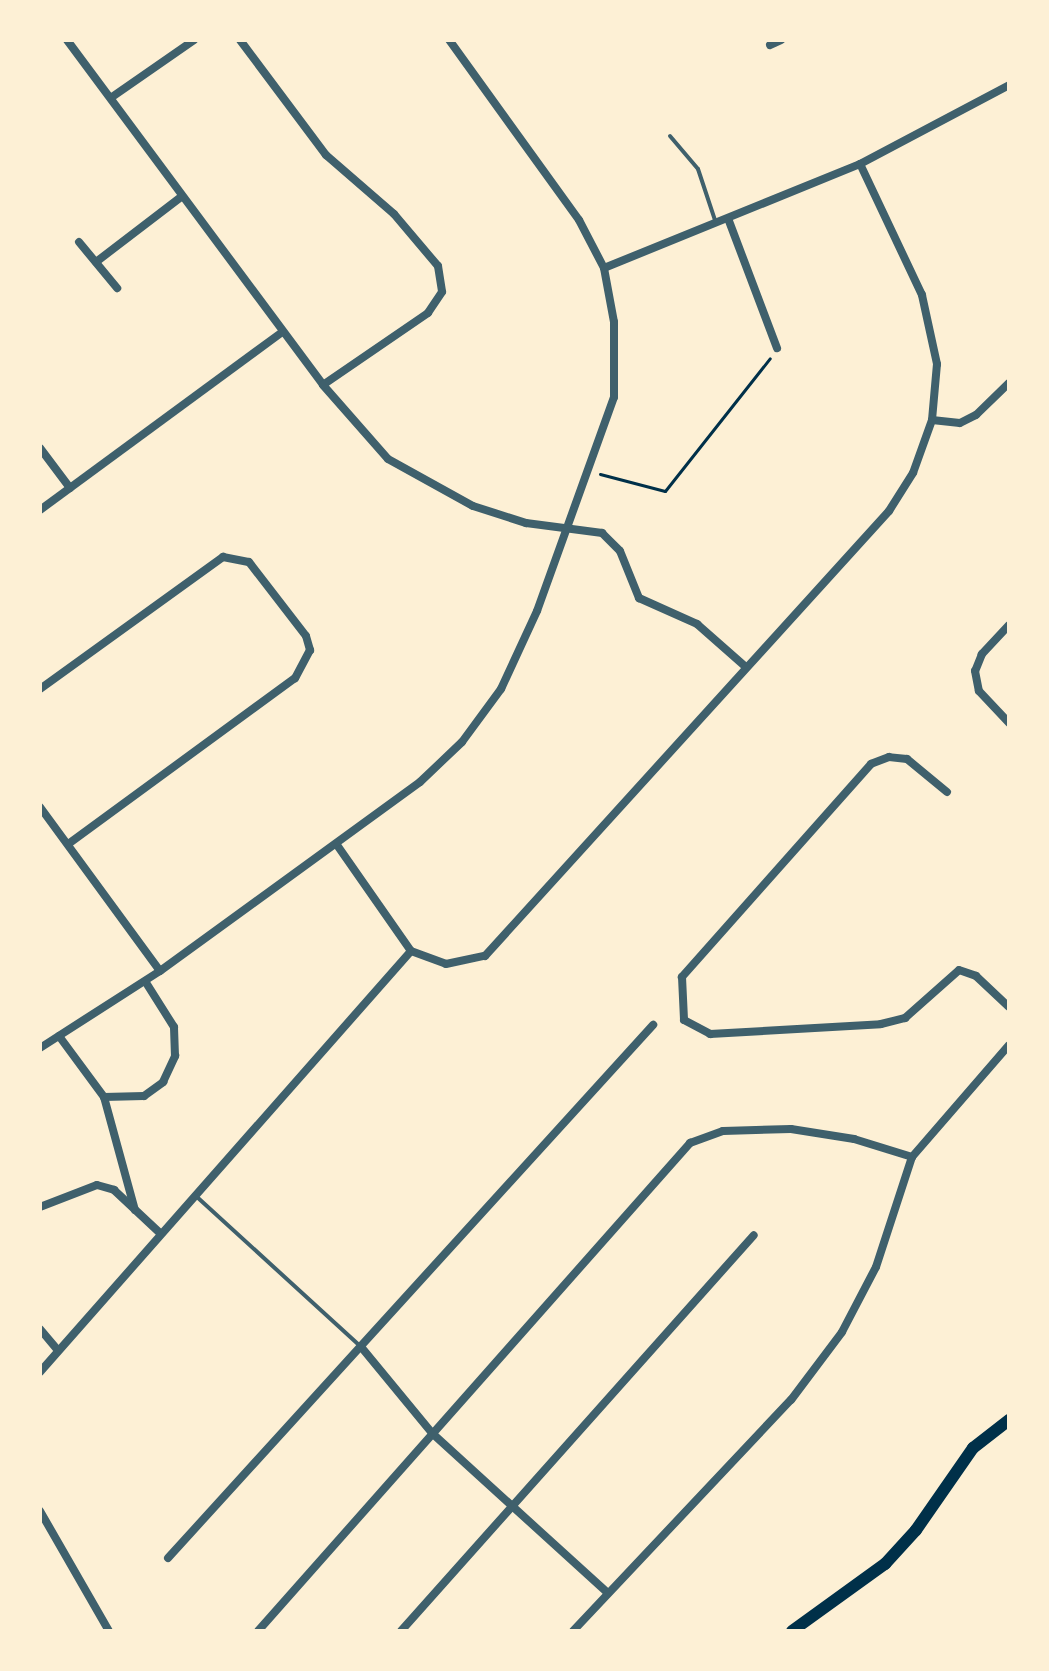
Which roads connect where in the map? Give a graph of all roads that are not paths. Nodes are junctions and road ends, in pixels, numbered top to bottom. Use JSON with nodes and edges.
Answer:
{"nodes":[{"id":1,"x":67,"y":40,"type":"edge"},
{"id":2,"x":194,"y":40,"type":"edge"},
{"id":3,"x":240,"y":40,"type":"edge"},
{"id":4,"x":449,"y":40,"type":"edge"},
{"id":5,"x":781,"y":40,"type":"edge"},
{"id":6,"x":770,"y":45,"type":"dead end"},
{"id":7,"x":1009,"y":85,"type":"edge"},
{"id":8,"x":112,"y":97,"type":"junction"},
{"id":9,"x":670,"y":136,"type":"dead end"},
{"id":10,"x":860,"y":164,"type":"junction"},
{"id":11,"x":181,"y":197,"type":"junction"},
{"id":12,"x":729,"y":221,"type":"junction"},
{"id":13,"x":717,"y":225,"type":"junction"},
{"id":14,"x":79,"y":242,"type":"dead end"},
{"id":15,"x":96,"y":262,"type":"junction"},
{"id":16,"x":604,"y":268,"type":"junction"},
{"id":17,"x":117,"y":288,"type":"dead end"},
{"id":18,"x":282,"y":332,"type":"junction"},
{"id":19,"x":777,"y":348,"type":"road end"},
{"id":20,"x":1009,"y":383,"type":"edge"},
{"id":21,"x":323,"y":385,"type":"junction"},
{"id":22,"x":932,"y":420,"type":"junction"},
{"id":23,"x":40,"y":448,"type":"edge"},
{"id":24,"x":70,"y":488,"type":"junction"},
{"id":25,"x":40,"y":510,"type":"edge"},
{"id":26,"x":565,"y":531,"type":"junction"},
{"id":27,"x":1009,"y":625,"type":"edge"},
{"id":28,"x":746,"y":667,"type":"junction"},
{"id":29,"x":40,"y":689,"type":"edge"},
{"id":30,"x":1009,"y":723,"type":"edge"},
{"id":31,"x":947,"y":792,"type":"dead end"},
{"id":32,"x":40,"y":807,"type":"edge"},
{"id":33,"x":68,"y":844,"type":"junction"},
{"id":34,"x":337,"y":845,"type":"junction"},
{"id":35,"x":411,"y":951,"type":"junction"},
{"id":36,"x":160,"y":971,"type":"junction"},
{"id":37,"x":145,"y":981,"type":"junction"},
{"id":38,"x":1009,"y":1007,"type":"edge"},
{"id":39,"x":653,"y":1025,"type":"dead end"},
{"id":40,"x":59,"y":1036,"type":"junction"},
{"id":41,"x":1009,"y":1045,"type":"edge"},
{"id":42,"x":40,"y":1048,"type":"edge"},
{"id":43,"x":104,"y":1097,"type":"junction"},
{"id":44,"x":912,"y":1157,"type":"junction"},
{"id":45,"x":195,"y":1196,"type":"junction"},
{"id":46,"x":40,"y":1207,"type":"edge"},
{"id":47,"x":135,"y":1210,"type":"junction"},
{"id":48,"x":161,"y":1234,"type":"junction"},
{"id":49,"x":754,"y":1235,"type":"dead end"},
{"id":50,"x":40,"y":1329,"type":"edge"},
{"id":51,"x":56,"y":1348,"type":"junction"},
{"id":52,"x":362,"y":1348,"type":"junction"},
{"id":53,"x":40,"y":1372,"type":"edge"},
{"id":54,"x":1009,"y":1420,"type":"edge"},
{"id":55,"x":433,"y":1434,"type":"junction"},
{"id":56,"x":513,"y":1506,"type":"junction"},
{"id":57,"x":40,"y":1511,"type":"edge"},
{"id":58,"x":168,"y":1558,"type":"dead end"},
{"id":59,"x":608,"y":1593,"type":"junction"},
{"id":60,"x":109,"y":1631,"type":"edge"},
{"id":61,"x":258,"y":1631,"type":"edge"},
{"id":62,"x":401,"y":1631,"type":"edge"},
{"id":63,"x":573,"y":1631,"type":"edge"},
{"id":64,"x":792,"y":1631,"type":"edge"}],
"edges":[{"from":1,"to":8,"type":"street"},
{"from":2,"to":8,"type":"street"},
{"from":3,"to":21,"type":"street"},
{"from":4,"to":16,"type":"street"},
{"from":5,"to":6,"type":"street"},
{"from":7,"to":10,"type":"street"},
{"from":8,"to":11,"type":"street"},
{"from":9,"to":13,"type":"lane"},
{"from":10,"to":12,"type":"street"},
{"from":10,"to":22,"type":"street"},
{"from":11,"to":15,"type":"street"},
{"from":11,"to":18,"type":"street"},
{"from":12,"to":13,"type":"street"},
{"from":12,"to":19,"type":"street"},
{"from":13,"to":16,"type":"street"},
{"from":14,"to":15,"type":"street"},
{"from":15,"to":17,"type":"street"},
{"from":16,"to":26,"type":"street"},
{"from":18,"to":21,"type":"street"},
{"from":18,"to":24,"type":"street"},
{"from":20,"to":22,"type":"street"},
{"from":21,"to":26,"type":"street"},
{"from":22,"to":28,"type":"street"},
{"from":23,"to":24,"type":"street"},
{"from":24,"to":25,"type":"street"},
{"from":26,"to":28,"type":"street"},
{"from":26,"to":34,"type":"street"},
{"from":27,"to":30,"type":"street"},
{"from":28,"to":35,"type":"street"},
{"from":29,"to":33,"type":"street"},
{"from":31,"to":38,"type":"street"},
{"from":32,"to":33,"type":"street"},
{"from":33,"to":36,"type":"street"},
{"from":34,"to":35,"type":"street"},
{"from":34,"to":36,"type":"street"},
{"from":35,"to":45,"type":"street"},
{"from":36,"to":37,"type":"street"},
{"from":37,"to":40,"type":"street"},
{"from":37,"to":43,"type":"street"},
{"from":39,"to":52,"type":"street"},
{"from":40,"to":42,"type":"street"},
{"from":40,"to":43,"type":"street"},
{"from":41,"to":44,"type":"street"},
{"from":43,"to":47,"type":"street"},
{"from":44,"to":55,"type":"street"},
{"from":44,"to":59,"type":"street"},
{"from":45,"to":48,"type":"street"},
{"from":45,"to":52,"type":"lane"},
{"from":46,"to":47,"type":"street"},
{"from":47,"to":48,"type":"street"},
{"from":48,"to":51,"type":"street"},
{"from":49,"to":56,"type":"street"},
{"from":50,"to":51,"type":"street"},
{"from":51,"to":53,"type":"street"},
{"from":52,"to":55,"type":"street"},
{"from":52,"to":58,"type":"street"},
{"from":54,"to":64,"type":"main road"},
{"from":55,"to":56,"type":"street"},
{"from":55,"to":61,"type":"street"},
{"from":56,"to":59,"type":"street"},
{"from":56,"to":62,"type":"street"},
{"from":57,"to":60,"type":"street"},
{"from":59,"to":63,"type":"street"}]}
